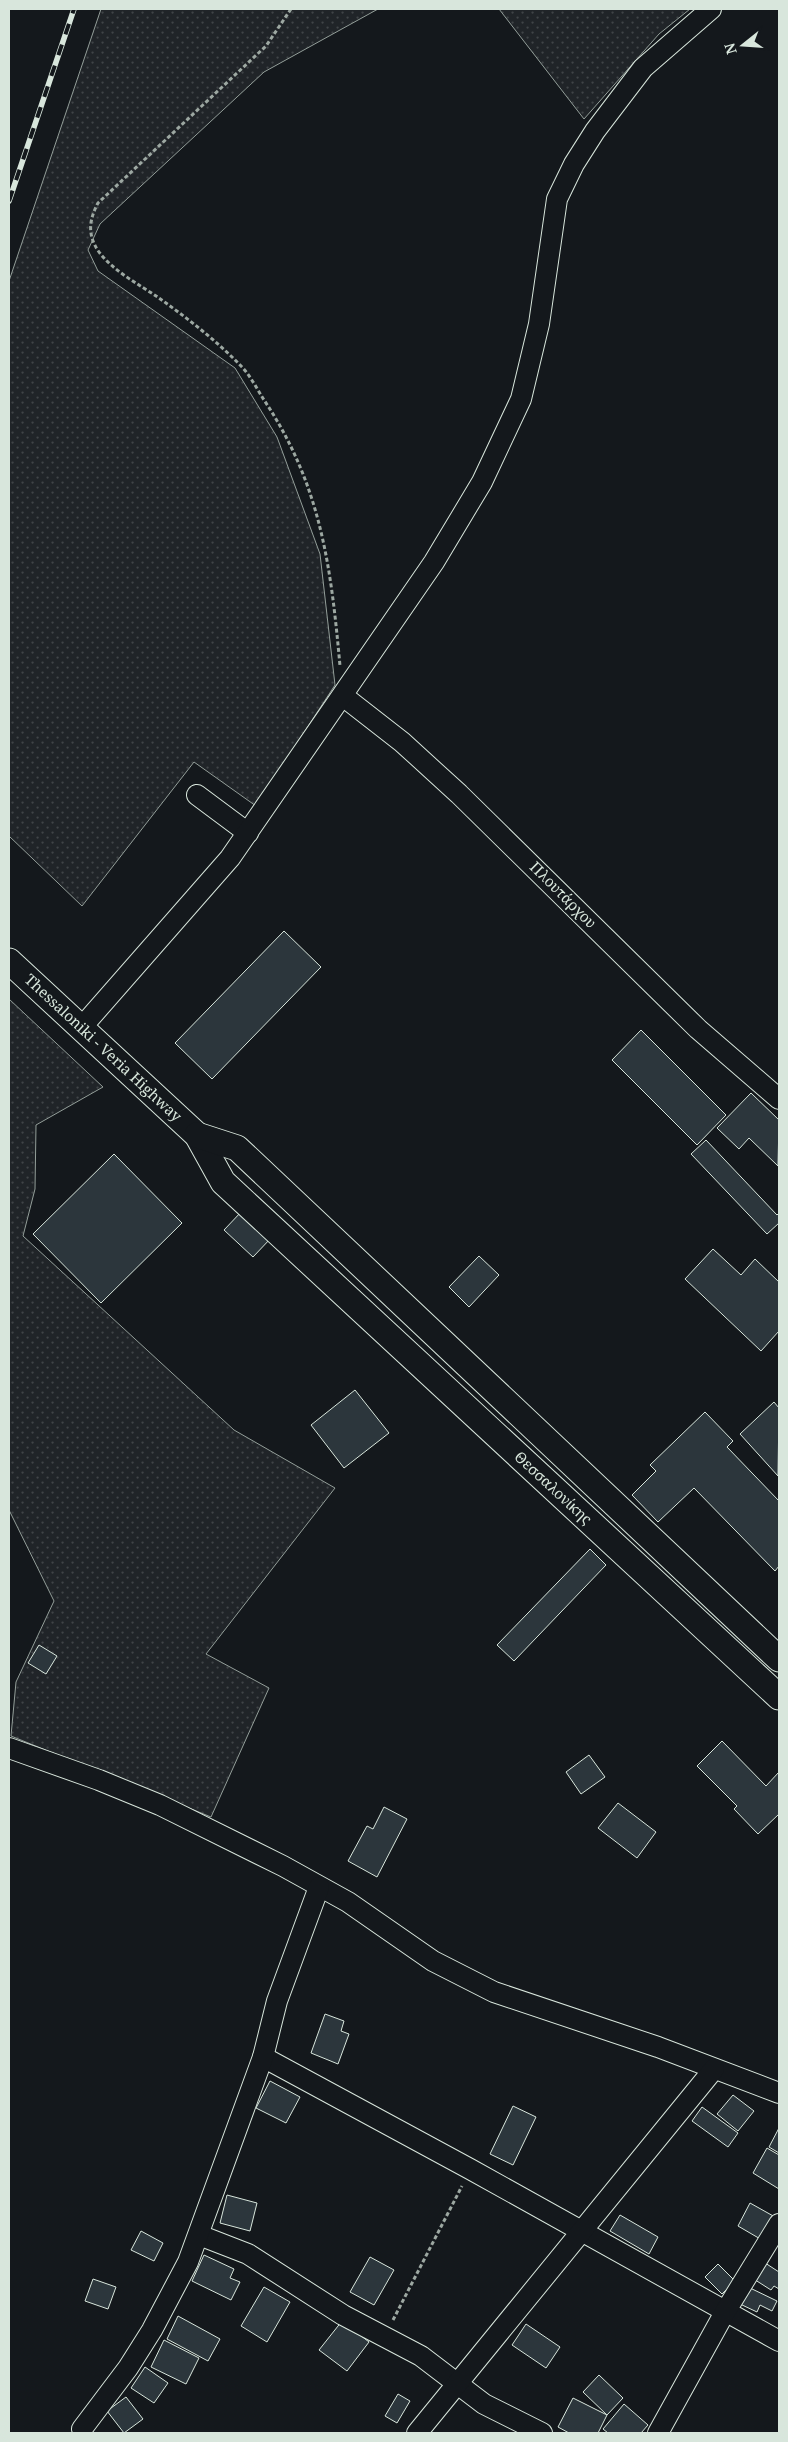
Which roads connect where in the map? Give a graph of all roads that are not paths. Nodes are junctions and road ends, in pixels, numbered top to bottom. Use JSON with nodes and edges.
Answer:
{"nodes":[{"id":1,"x":711,"y":9,"type":"edge"},
{"id":2,"x":343,"y":696,"type":"junction"},
{"id":3,"x":198,"y":795,"type":"dead end"},
{"id":4,"x":248,"y":833,"type":"junction"},
{"id":5,"x":9,"y":960,"type":"edge"},
{"id":6,"x":80,"y":1028,"type":"junction"},
{"id":7,"x":779,"y":1099,"type":"edge"},
{"id":8,"x":197,"y":1135,"type":"junction"},
{"id":9,"x":346,"y":1250,"type":"joint"},
{"id":10,"x":327,"y":1279,"type":"joint"},
{"id":11,"x":779,"y":1659,"type":"edge"},
{"id":12,"x":779,"y":1697,"type":"edge"},
{"id":13,"x":9,"y":1748,"type":"edge"},
{"id":14,"x":319,"y":1887,"type":"junction"},
{"id":15,"x":263,"y":2057,"type":"junction"},
{"id":16,"x":714,"y":2069,"type":"junction"},
{"id":17,"x":779,"y":2093,"type":"edge"},
{"id":18,"x":779,"y":2224,"type":"edge"},
{"id":19,"x":581,"y":2231,"type":"junction"},
{"id":20,"x":198,"y":2234,"type":"junction"},
{"id":21,"x":725,"y":2312,"type":"junction"},
{"id":22,"x":779,"y":2341,"type":"edge"},
{"id":23,"x":459,"y":2382,"type":"junction"},
{"id":24,"x":82,"y":2429,"type":"dead end"},
{"id":25,"x":417,"y":2433,"type":"edge"},
{"id":26,"x":542,"y":2433,"type":"edge"},
{"id":27,"x":658,"y":2433,"type":"edge"}],
"edges":[{"from":1,"to":2,"type":"street"},
{"from":2,"to":4,"type":"street"},
{"from":2,"to":7,"type":"street","name":"Πλουτάρχου"},
{"from":3,"to":4,"type":"street"},
{"from":4,"to":6,"type":"street"},
{"from":5,"to":6,"type":"main road","name":"Thessaloniki - Veria Highway"},
{"from":6,"to":8,"type":"main road","name":"Thessaloniki - Veria Highway"},
{"from":8,"to":9,"type":"main road","name":"Thessaloniki - Veria Highway"},
{"from":8,"to":10,"type":"main road","name":"Thessaloniki - Veria Highway"},
{"from":9,"to":11,"type":"main road","name":"Θεσσαλονίκης"},
{"from":10,"to":12,"type":"main road","name":"Θεσσαλονίκης"},
{"from":13,"to":14,"type":"street"},
{"from":14,"to":15,"type":"street"},
{"from":14,"to":16,"type":"street"},
{"from":15,"to":19,"type":"street"},
{"from":15,"to":20,"type":"street"},
{"from":16,"to":17,"type":"street"},
{"from":16,"to":19,"type":"street"},
{"from":18,"to":21,"type":"street"},
{"from":19,"to":21,"type":"street"},
{"from":19,"to":23,"type":"street"},
{"from":20,"to":23,"type":"street"},
{"from":20,"to":24,"type":"street"},
{"from":21,"to":22,"type":"street"},
{"from":21,"to":27,"type":"street"},
{"from":23,"to":25,"type":"street"},
{"from":23,"to":26,"type":"street"}]}
